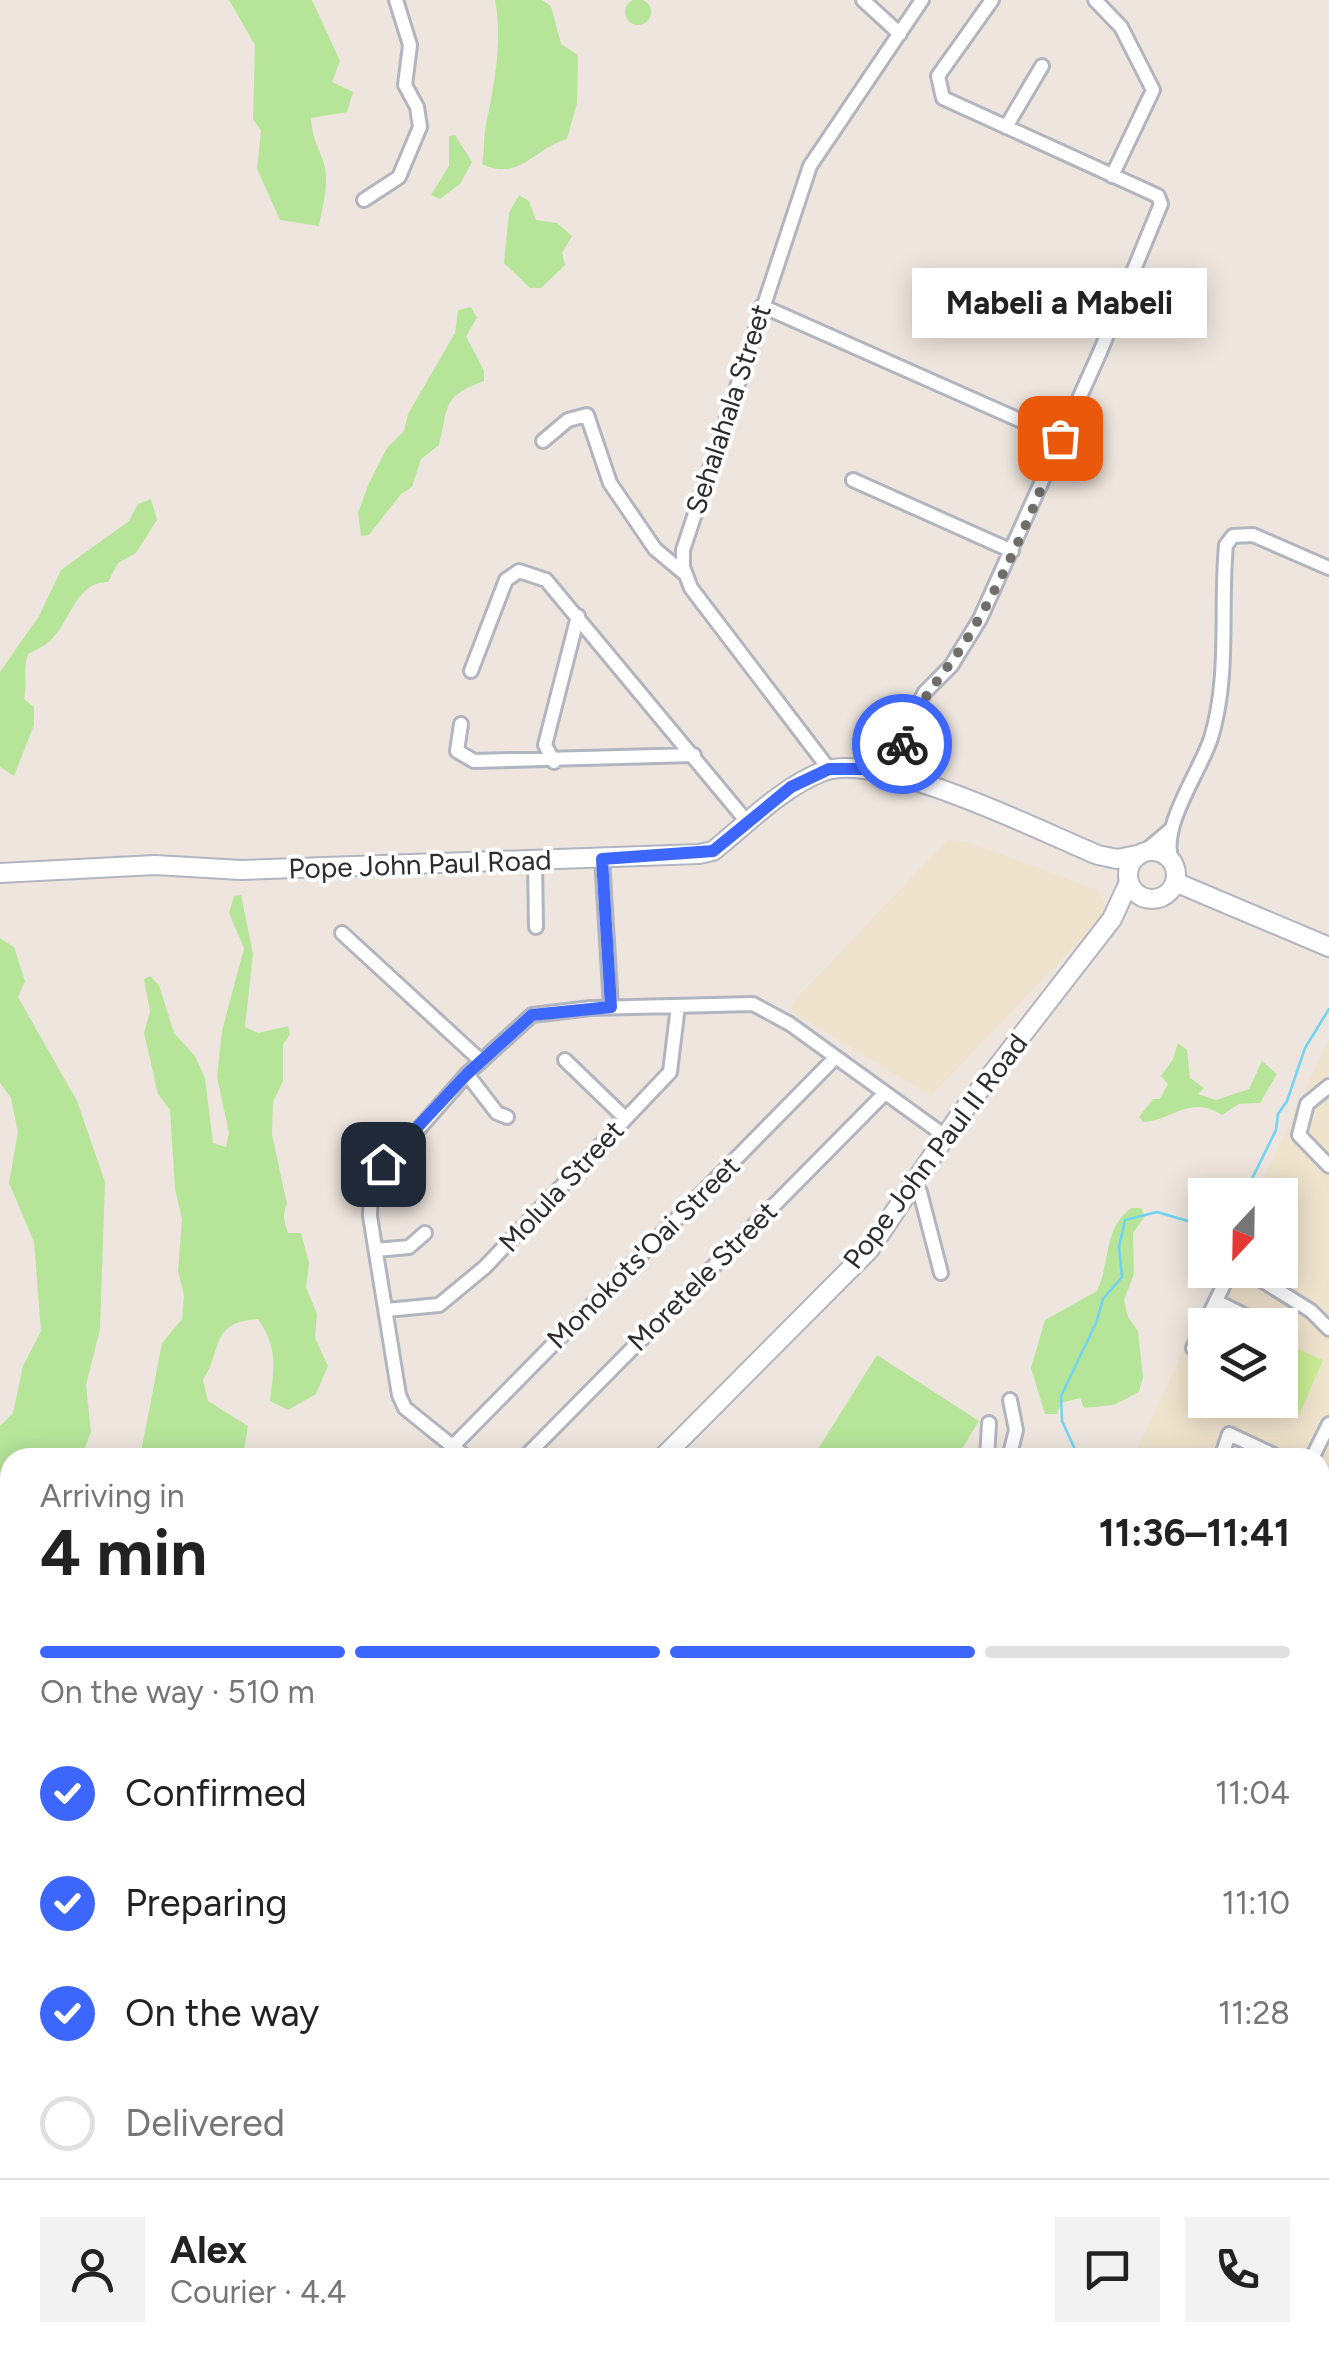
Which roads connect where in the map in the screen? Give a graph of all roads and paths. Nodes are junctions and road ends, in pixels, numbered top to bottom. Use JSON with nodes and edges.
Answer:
{"nodes":[{"id":1,"x":396,"y":0,"type":"edge"},
{"id":2,"x":863,"y":0,"type":"edge"},
{"id":3,"x":922,"y":0,"type":"edge"},
{"id":4,"x":992,"y":0,"type":"edge"},
{"id":5,"x":1095,"y":0,"type":"edge"},
{"id":6,"x":900,"y":34,"type":"junction"},
{"id":7,"x":1042,"y":66,"type":"dead end"},
{"id":8,"x":1006,"y":126,"type":"junction"},
{"id":9,"x":1112,"y":176,"type":"junction"},
{"id":10,"x":364,"y":200,"type":"dead end"},
{"id":11,"x":762,"y":306,"type":"junction"},
{"id":12,"x":1060,"y":438,"type":"junction"},
{"id":13,"x":543,"y":441,"type":"dead end"},
{"id":14,"x":852,"y":480,"type":"dead end"},
{"id":15,"x":1012,"y":550,"type":"junction"},
{"id":16,"x":1329,"y":568,"type":"edge"},
{"id":17,"x":685,"y":574,"type":"junction"},
{"id":18,"x":578,"y":616,"type":"junction"},
{"id":19,"x":471,"y":672,"type":"dead end"},
{"id":20,"x":461,"y":724,"type":"dead end"},
{"id":21,"x":694,"y":755,"type":"junction"},
{"id":22,"x":554,"y":762,"type":"junction"},
{"id":23,"x":829,"y":769,"type":"junction"},
{"id":24,"x":896,"y":776,"type":"junction"},
{"id":25,"x":748,"y":823,"type":"junction"},
{"id":26,"x":1172,"y":828,"type":"junction"},
{"id":27,"x":1141,"y":853,"type":"junction"},
{"id":28,"x":1098,"y":855,"type":"junction"},
{"id":29,"x":602,"y":859,"type":"junction"},
{"id":30,"x":536,"y":860,"type":"junction"},
{"id":31,"x":1172,"y":860,"type":"junction"},
{"id":32,"x":0,"y":873,"type":"edge"},
{"id":33,"x":1128,"y":881,"type":"junction"},
{"id":34,"x":1175,"y":882,"type":"junction"},
{"id":35,"x":1151,"y":899,"type":"junction"},
{"id":36,"x":1230,"y":906,"type":"junction"},
{"id":37,"x":1112,"y":919,"type":"junction"},
{"id":38,"x":536,"y":927,"type":"dead end"},
{"id":39,"x":342,"y":933,"type":"dead end"},
{"id":40,"x":1329,"y":947,"type":"edge"},
{"id":41,"x":678,"y":1006,"type":"junction"},
{"id":42,"x":611,"y":1007,"type":"junction"},
{"id":43,"x":835,"y":1058,"type":"junction"},
{"id":44,"x":480,"y":1060,"type":"junction"},
{"id":45,"x":565,"y":1060,"type":"dead end"},
{"id":46,"x":467,"y":1074,"type":"junction"},
{"id":47,"x":1329,"y":1086,"type":"edge"},
{"id":48,"x":883,"y":1095,"type":"junction"},
{"id":49,"x":507,"y":1117,"type":"dead end"},
{"id":50,"x":626,"y":1118,"type":"junction"},
{"id":51,"x":945,"y":1136,"type":"junction"},
{"id":52,"x":1329,"y":1166,"type":"edge"},
{"id":53,"x":912,"y":1186,"type":"junction"},
{"id":54,"x":425,"y":1234,"type":"dead end"},
{"id":55,"x":376,"y":1250,"type":"junction"},
{"id":56,"x":940,"y":1273,"type":"dead end"},
{"id":57,"x":1222,"y":1288,"type":"edge"},
{"id":58,"x":1272,"y":1288,"type":"edge"},
{"id":59,"x":1216,"y":1301,"type":"junction"},
{"id":60,"x":1213,"y":1308,"type":"edge"},
{"id":61,"x":1230,"y":1308,"type":"edge"},
{"id":62,"x":386,"y":1310,"type":"junction"},
{"id":63,"x":1329,"y":1329,"type":"edge"},
{"id":64,"x":1010,"y":1400,"type":"dead end"},
{"id":65,"x":989,"y":1422,"type":"dead end"},
{"id":66,"x":1329,"y":1424,"type":"edge"},
{"id":67,"x":452,"y":1447,"type":"joint"},
{"id":68,"x":534,"y":1448,"type":"edge"},
{"id":69,"x":672,"y":1448,"type":"edge"},
{"id":70,"x":988,"y":1448,"type":"edge"},
{"id":71,"x":1011,"y":1448,"type":"edge"},
{"id":72,"x":1224,"y":1448,"type":"edge"},
{"id":73,"x":1259,"y":1448,"type":"edge"},
{"id":74,"x":1317,"y":1448,"type":"edge"}],
"edges":[{"from":1,"to":10,"type":"street"},
{"from":2,"to":6,"type":"street"},
{"from":3,"to":6,"type":"street","name":"Sehalahala Street"},
{"from":4,"to":8,"type":"street"},
{"from":5,"to":9,"type":"street"},
{"from":6,"to":11,"type":"street","name":"Sehalahala Street"},
{"from":7,"to":8,"type":"street"},
{"from":8,"to":9,"type":"street"},
{"from":9,"to":12,"type":"street"},
{"from":11,"to":12,"type":"street"},
{"from":11,"to":17,"type":"street","name":"Sehalahala Street"},
{"from":12,"to":15,"type":"street"},
{"from":13,"to":17,"type":"street"},
{"from":14,"to":15,"type":"street"},
{"from":15,"to":24,"type":"street"},
{"from":16,"to":26,"type":"street"},
{"from":17,"to":23,"type":"street"},
{"from":18,"to":19,"type":"street"},
{"from":18,"to":21,"type":"street"},
{"from":18,"to":22,"type":"street"},
{"from":20,"to":22,"type":"street"},
{"from":21,"to":22,"type":"street"},
{"from":21,"to":25,"type":"street"},
{"from":23,"to":24,"type":"main road"},
{"from":23,"to":25,"type":"main road","name":"Pope John Paul Road"},
{"from":24,"to":28,"type":"main road"},
{"from":25,"to":29,"type":"main road","name":"Pope John Paul Road"},
{"from":26,"to":27,"type":"street"},
{"from":26,"to":31,"type":"street"},
{"from":27,"to":28,"type":"main road"},
{"from":27,"to":31,"type":"main road"},
{"from":27,"to":33,"type":"main road"},
{"from":28,"to":33,"type":"main road"},
{"from":29,"to":30,"type":"main road","name":"Pope John Paul Road"},
{"from":29,"to":42,"type":"street"},
{"from":30,"to":32,"type":"main road","name":"Pope John Paul Road"},
{"from":30,"to":38,"type":"street"},
{"from":31,"to":34,"type":"main road"},
{"from":33,"to":35,"type":"main road"},
{"from":33,"to":37,"type":"main road"},
{"from":34,"to":35,"type":"main road"},
{"from":34,"to":36,"type":"main road"},
{"from":35,"to":36,"type":"main road"},
{"from":35,"to":37,"type":"main road"},
{"from":36,"to":40,"type":"main road"},
{"from":37,"to":51,"type":"main road","name":"Pope John Paul II Road"},
{"from":39,"to":44,"type":"street"},
{"from":41,"to":42,"type":"street"},
{"from":41,"to":43,"type":"street"},
{"from":41,"to":50,"type":"street","name":"Molula Street"},
{"from":42,"to":44,"type":"street"},
{"from":43,"to":48,"type":"street"},
{"from":43,"to":67,"type":"street","name":"Monokots'Oai Street"},
{"from":44,"to":46,"type":"street"},
{"from":45,"to":50,"type":"street"},
{"from":46,"to":49,"type":"street"},
{"from":46,"to":55,"type":"street"},
{"from":47,"to":52,"type":"street"},
{"from":48,"to":51,"type":"street"},
{"from":48,"to":68,"type":"street","name":"Moretele Street"},
{"from":50,"to":62,"type":"street","name":"Molula Street"},
{"from":51,"to":53,"type":"main road","name":"Pope John Paul II Road"},
{"from":53,"to":56,"type":"street"},
{"from":53,"to":69,"type":"main road","name":"Pope John Paul II Road"},
{"from":54,"to":55,"type":"street"},
{"from":55,"to":62,"type":"street"},
{"from":57,"to":59,"type":"street"},
{"from":58,"to":63,"type":"street"},
{"from":59,"to":60,"type":"street"},
{"from":59,"to":61,"type":"street"},
{"from":62,"to":67,"type":"street"},
{"from":64,"to":71,"type":"street"},
{"from":65,"to":70,"type":"street"},
{"from":66,"to":74,"type":"street"},
{"from":72,"to":73,"type":"street"}]}
